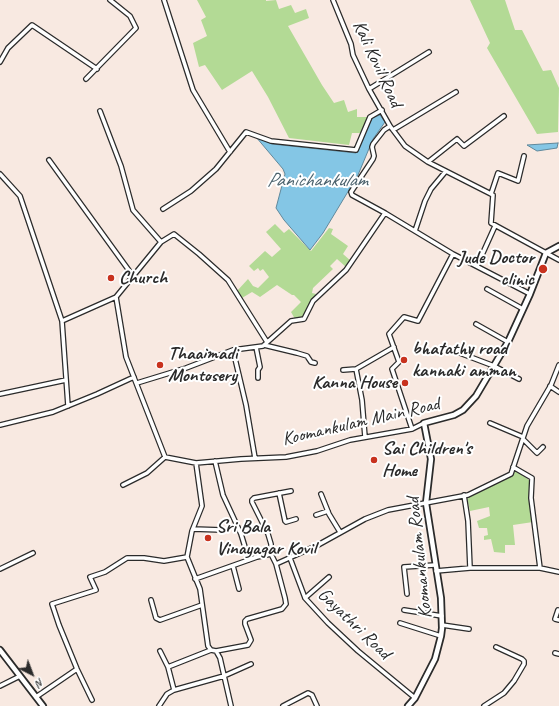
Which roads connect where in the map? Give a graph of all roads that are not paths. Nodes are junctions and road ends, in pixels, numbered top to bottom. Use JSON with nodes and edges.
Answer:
{"nodes":[{"id":1,"x":110,"y":0,"type":"edge"},
{"id":2,"x":164,"y":0,"type":"edge"},
{"id":3,"x":333,"y":0,"type":"edge"},
{"id":4,"x":429,"y":52,"type":"dead end"},
{"id":5,"x":0,"y":62,"type":"edge"},
{"id":6,"x":97,"y":69,"type":"junction"},
{"id":7,"x":86,"y":79,"type":"dead end"},
{"id":8,"x":369,"y":89,"type":"junction"},
{"id":9,"x":456,"y":92,"type":"dead end"},
{"id":10,"x":382,"y":110,"type":"junction"},
{"id":11,"x":100,"y":111,"type":"dead end"},
{"id":12,"x":504,"y":116,"type":"dead end"},
{"id":13,"x":392,"y":128,"type":"junction"},
{"id":14,"x":230,"y":152,"type":"junction"},
{"id":15,"x":524,"y":156,"type":"dead end"},
{"id":16,"x":49,"y":160,"type":"dead end"},
{"id":17,"x":428,"y":162,"type":"junction"},
{"id":18,"x":446,"y":172,"type":"junction"},
{"id":19,"x":0,"y":174,"type":"edge"},
{"id":20,"x":491,"y":194,"type":"junction"},
{"id":21,"x":163,"y":209,"type":"dead end"},
{"id":22,"x":385,"y":214,"type":"junction"},
{"id":23,"x":495,"y":226,"type":"junction"},
{"id":24,"x":415,"y":231,"type":"junction"},
{"id":25,"x":160,"y":242,"type":"junction"},
{"id":26,"x":559,"y":246,"type":"edge"},
{"id":27,"x":546,"y":253,"type":"junction"},
{"id":28,"x":453,"y":254,"type":"junction"},
{"id":29,"x":559,"y":260,"type":"edge"},
{"id":30,"x":477,"y":266,"type":"junction"},
{"id":31,"x":133,"y":276,"type":"junction"},
{"id":32,"x":487,"y":289,"type":"dead end"},
{"id":33,"x":530,"y":294,"type":"junction"},
{"id":34,"x":116,"y":297,"type":"junction"},
{"id":35,"x":523,"y":309,"type":"junction"},
{"id":36,"x":62,"y":321,"type":"junction"},
{"id":37,"x":476,"y":324,"type":"dead end"},
{"id":38,"x":508,"y":342,"type":"junction"},
{"id":39,"x":266,"y":344,"type":"junction"},
{"id":40,"x":256,"y":347,"type":"junction"},
{"id":41,"x":394,"y":347,"type":"junction"},
{"id":42,"x":444,"y":347,"type":"dead end"},
{"id":43,"x":233,"y":350,"type":"junction"},
{"id":44,"x":315,"y":363,"type":"dead end"},
{"id":45,"x":559,"y":365,"type":"edge"},
{"id":46,"x":494,"y":366,"type":"junction"},
{"id":47,"x":356,"y":369,"type":"junction"},
{"id":48,"x":343,"y":370,"type":"dead end"},
{"id":49,"x":134,"y":377,"type":"junction"},
{"id":50,"x":258,"y":378,"type":"dead end"},
{"id":51,"x":519,"y":379,"type":"dead end"},
{"id":52,"x":66,"y":380,"type":"junction"},
{"id":53,"x":137,"y":383,"type":"junction"},
{"id":54,"x":550,"y":386,"type":"junction"},
{"id":55,"x":559,"y":392,"type":"edge"},
{"id":56,"x":0,"y":394,"type":"edge"},
{"id":57,"x":68,"y":406,"type":"junction"},
{"id":58,"x":424,"y":423,"type":"junction"},
{"id":59,"x":490,"y":423,"type":"dead end"},
{"id":60,"x":0,"y":425,"type":"edge"},
{"id":61,"x":412,"y":429,"type":"junction"},
{"id":62,"x":365,"y":437,"type":"junction"},
{"id":63,"x":523,"y":438,"type":"junction"},
{"id":64,"x":543,"y":447,"type":"dead end"},
{"id":65,"x":165,"y":457,"type":"junction"},
{"id":66,"x":255,"y":458,"type":"junction"},
{"id":67,"x":216,"y":461,"type":"junction"},
{"id":68,"x":196,"y":463,"type":"junction"},
{"id":69,"x":514,"y":467,"type":"junction"},
{"id":70,"x":123,"y":485,"type":"dead end"},
{"id":71,"x":291,"y":491,"type":"dead end"},
{"id":72,"x":279,"y":493,"type":"junction"},
{"id":73,"x":321,"y":494,"type":"dead end"},
{"id":74,"x":464,"y":495,"type":"junction"},
{"id":75,"x":426,"y":502,"type":"junction"},
{"id":76,"x":328,"y":511,"type":"junction"},
{"id":77,"x":316,"y":515,"type":"dead end"},
{"id":78,"x":296,"y":519,"type":"dead end"},
{"id":79,"x":193,"y":528,"type":"junction"},
{"id":80,"x":222,"y":530,"type":"dead end"},
{"id":81,"x":340,"y":532,"type":"junction"},
{"id":82,"x":33,"y":553,"type":"dead end"},
{"id":83,"x":271,"y":554,"type":"junction"},
{"id":84,"x":187,"y":557,"type":"junction"},
{"id":85,"x":290,"y":558,"type":"junction"},
{"id":86,"x":249,"y":560,"type":"junction"},
{"id":87,"x":276,"y":564,"type":"junction"},
{"id":88,"x":435,"y":565,"type":"junction"},
{"id":89,"x":233,"y":566,"type":"junction"},
{"id":90,"x":470,"y":568,"type":"junction"},
{"id":91,"x":540,"y":568,"type":"junction"},
{"id":92,"x":0,"y":570,"type":"edge"},
{"id":93,"x":436,"y":571,"type":"junction"},
{"id":94,"x":559,"y":572,"type":"edge"},
{"id":95,"x":329,"y":577,"type":"dead end"},
{"id":96,"x":195,"y":578,"type":"junction"},
{"id":97,"x":239,"y":589,"type":"dead end"},
{"id":98,"x":407,"y":594,"type":"dead end"},
{"id":99,"x":305,"y":598,"type":"junction"},
{"id":100,"x":151,"y":600,"type":"dead end"},
{"id":101,"x":202,"y":605,"type":"junction"},
{"id":102,"x":404,"y":610,"type":"dead end"},
{"id":103,"x":558,"y":610,"type":"edge"},
{"id":104,"x":442,"y":616,"type":"junction"},
{"id":105,"x":559,"y":620,"type":"edge"},
{"id":106,"x":400,"y":623,"type":"dead end"},
{"id":107,"x":442,"y":625,"type":"junction"},
{"id":108,"x":469,"y":629,"type":"dead end"},
{"id":109,"x":441,"y":636,"type":"junction"},
{"id":110,"x":496,"y":648,"type":"dead end"},
{"id":111,"x":0,"y":650,"type":"edge"},
{"id":112,"x":211,"y":650,"type":"junction"},
{"id":113,"x":160,"y":651,"type":"dead end"},
{"id":114,"x":216,"y":651,"type":"junction"},
{"id":115,"x":251,"y":664,"type":"dead end"},
{"id":116,"x":168,"y":668,"type":"junction"},
{"id":117,"x":77,"y":669,"type":"junction"},
{"id":118,"x":20,"y":676,"type":"junction"},
{"id":119,"x":224,"y":676,"type":"junction"},
{"id":120,"x":0,"y":686,"type":"edge"},
{"id":121,"x":174,"y":690,"type":"junction"},
{"id":122,"x":36,"y":697,"type":"junction"},
{"id":123,"x":415,"y":698,"type":"junction"},
{"id":124,"x":92,"y":700,"type":"dead end"},
{"id":125,"x":43,"y":706,"type":"edge"},
{"id":126,"x":159,"y":706,"type":"edge"},
{"id":127,"x":231,"y":706,"type":"edge"},
{"id":128,"x":282,"y":706,"type":"edge"},
{"id":129,"x":317,"y":706,"type":"edge"},
{"id":130,"x":408,"y":706,"type":"edge"},
{"id":131,"x":484,"y":706,"type":"edge"}],
"edges":[{"from":1,"to":6,"type":"street"},
{"from":2,"to":14,"type":"street"},
{"from":3,"to":8,"type":"street","name":"Kali Kovil Road"},
{"from":4,"to":8,"type":"street"},
{"from":5,"to":6,"type":"street"},
{"from":6,"to":7,"type":"street"},
{"from":8,"to":10,"type":"street","name":"Kali Kovil Road"},
{"from":9,"to":13,"type":"street"},
{"from":10,"to":13,"type":"street","name":"Kali Kovil Road"},
{"from":10,"to":14,"type":"street"},
{"from":11,"to":25,"type":"street"},
{"from":12,"to":17,"type":"street"},
{"from":13,"to":17,"type":"street","name":"Kali Kovil Road"},
{"from":13,"to":22,"type":"street"},
{"from":14,"to":21,"type":"street"},
{"from":15,"to":20,"type":"street"},
{"from":16,"to":31,"type":"street"},
{"from":17,"to":18,"type":"street","name":"Kali Kovil Road"},
{"from":18,"to":20,"type":"street","name":"Kali Kovil Road"},
{"from":18,"to":24,"type":"street"},
{"from":19,"to":36,"type":"street"},
{"from":20,"to":23,"type":"street"},
{"from":22,"to":24,"type":"street"},
{"from":22,"to":39,"type":"street"},
{"from":23,"to":27,"type":"street"},
{"from":23,"to":30,"type":"street"},
{"from":24,"to":28,"type":"street"},
{"from":25,"to":31,"type":"street"},
{"from":25,"to":39,"type":"street"},
{"from":26,"to":27,"type":"street"},
{"from":27,"to":29,"type":"street"},
{"from":27,"to":33,"type":"street","name":"Koomankulam Main Road"},
{"from":28,"to":30,"type":"street"},
{"from":28,"to":41,"type":"street"},
{"from":30,"to":33,"type":"street"},
{"from":31,"to":34,"type":"street"},
{"from":32,"to":35,"type":"street"},
{"from":33,"to":35,"type":"street","name":"Koomankulam Main Road"},
{"from":34,"to":36,"type":"street"},
{"from":34,"to":49,"type":"street"},
{"from":35,"to":38,"type":"street","name":"Koomankulam Main Road"},
{"from":36,"to":52,"type":"street"},
{"from":37,"to":38,"type":"street"},
{"from":38,"to":46,"type":"street","name":"Koomankulam Main Road"},
{"from":39,"to":40,"type":"street"},
{"from":39,"to":44,"type":"street"},
{"from":40,"to":43,"type":"street"},
{"from":40,"to":50,"type":"street"},
{"from":41,"to":47,"type":"street"},
{"from":41,"to":61,"type":"street"},
{"from":42,"to":46,"type":"street"},
{"from":43,"to":53,"type":"street"},
{"from":43,"to":66,"type":"street"},
{"from":45,"to":54,"type":"street"},
{"from":46,"to":51,"type":"street"},
{"from":46,"to":58,"type":"street","name":"Koomankulam Main Road"},
{"from":47,"to":48,"type":"street"},
{"from":47,"to":62,"type":"street"},
{"from":49,"to":53,"type":"street"},
{"from":49,"to":57,"type":"street"},
{"from":52,"to":56,"type":"street"},
{"from":52,"to":57,"type":"street"},
{"from":53,"to":65,"type":"street"},
{"from":54,"to":55,"type":"street"},
{"from":54,"to":63,"type":"street"},
{"from":57,"to":60,"type":"street"},
{"from":58,"to":61,"type":"street","name":"Koomankulam Main Road"},
{"from":58,"to":75,"type":"street","name":"Koomankulam Road"},
{"from":59,"to":63,"type":"street"},
{"from":61,"to":62,"type":"street","name":"Koomankulam Main Road"},
{"from":62,"to":66,"type":"street","name":"Koomankulam Main Road"},
{"from":63,"to":64,"type":"street"},
{"from":63,"to":69,"type":"street"},
{"from":65,"to":68,"type":"street","name":"Koomankulam Main Road"},
{"from":65,"to":70,"type":"street"},
{"from":66,"to":67,"type":"street","name":"Koomankulam Main Road"},
{"from":67,"to":68,"type":"street","name":"Koomankulam Main Road"},
{"from":67,"to":86,"type":"street"},
{"from":68,"to":79,"type":"street"},
{"from":69,"to":74,"type":"street"},
{"from":69,"to":91,"type":"street"},
{"from":71,"to":72,"type":"street"},
{"from":72,"to":78,"type":"street"},
{"from":72,"to":83,"type":"street"},
{"from":73,"to":76,"type":"street"},
{"from":74,"to":75,"type":"street"},
{"from":74,"to":90,"type":"street"},
{"from":75,"to":81,"type":"street"},
{"from":75,"to":88,"type":"street","name":"Koomankulam Road"},
{"from":76,"to":77,"type":"street"},
{"from":76,"to":81,"type":"street"},
{"from":79,"to":80,"type":"street"},
{"from":79,"to":84,"type":"street"},
{"from":81,"to":85,"type":"street"},
{"from":82,"to":92,"type":"street"},
{"from":83,"to":86,"type":"street"},
{"from":83,"to":87,"type":"street"},
{"from":84,"to":96,"type":"street"},
{"from":84,"to":117,"type":"street"},
{"from":85,"to":87,"type":"street"},
{"from":85,"to":99,"type":"street","name":"Gayathri Road"},
{"from":86,"to":89,"type":"street"},
{"from":87,"to":114,"type":"street"},
{"from":88,"to":93,"type":"street","name":"Koomankulam Road"},
{"from":88,"to":98,"type":"street"},
{"from":89,"to":96,"type":"street"},
{"from":89,"to":97,"type":"street"},
{"from":90,"to":91,"type":"street"},
{"from":90,"to":93,"type":"street"},
{"from":91,"to":94,"type":"street"},
{"from":93,"to":104,"type":"street","name":"Koomankulam Road"},
{"from":95,"to":99,"type":"street"},
{"from":96,"to":101,"type":"street"},
{"from":99,"to":123,"type":"street","name":"Gayathri Road"},
{"from":100,"to":101,"type":"street"},
{"from":101,"to":112,"type":"street"},
{"from":102,"to":104,"type":"street"},
{"from":103,"to":105,"type":"street"},
{"from":104,"to":107,"type":"street","name":"Koomankulam Road"},
{"from":106,"to":109,"type":"street"},
{"from":107,"to":108,"type":"street"},
{"from":107,"to":109,"type":"street","name":"Koomankulam Road"},
{"from":109,"to":123,"type":"street","name":"Koomankulam Road"},
{"from":110,"to":131,"type":"street"},
{"from":111,"to":118,"type":"street"},
{"from":112,"to":114,"type":"street"},
{"from":112,"to":116,"type":"street"},
{"from":113,"to":116,"type":"street"},
{"from":114,"to":119,"type":"street"},
{"from":115,"to":119,"type":"street"},
{"from":116,"to":121,"type":"street"},
{"from":117,"to":122,"type":"street"},
{"from":117,"to":124,"type":"street"},
{"from":118,"to":120,"type":"street"},
{"from":118,"to":122,"type":"street"},
{"from":119,"to":121,"type":"street"},
{"from":119,"to":127,"type":"street"},
{"from":121,"to":126,"type":"street"},
{"from":122,"to":125,"type":"street"},
{"from":123,"to":130,"type":"street","name":"Koomankulam Road"},
{"from":128,"to":129,"type":"street"}]}
